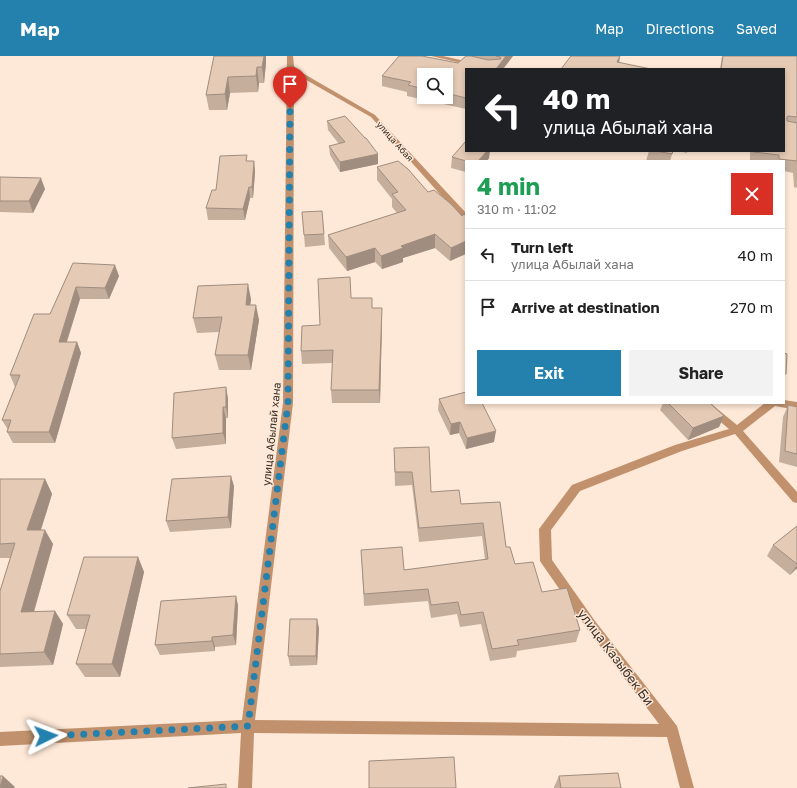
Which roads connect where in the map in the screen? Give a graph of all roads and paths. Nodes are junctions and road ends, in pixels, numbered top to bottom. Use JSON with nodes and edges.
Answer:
{"nodes":[{"id":1,"x":290,"y":56,"type":"edge"},
{"id":2,"x":434,"y":56,"type":"edge"},
{"id":3,"x":291,"y":67,"type":"junction"},
{"id":4,"x":491,"y":68,"type":"edge"},
{"id":5,"x":465,"y":217,"type":"edge"},
{"id":6,"x":704,"y":404,"type":"edge"},
{"id":7,"x":771,"y":404,"type":"edge"},
{"id":8,"x":784,"y":404,"type":"edge"},
{"id":9,"x":797,"y":406,"type":"edge"},
{"id":10,"x":737,"y":430,"type":"junction"},
{"id":11,"x":797,"y":499,"type":"edge"},
{"id":12,"x":248,"y":726,"type":"junction"},
{"id":13,"x":672,"y":731,"type":"junction"},
{"id":14,"x":0,"y":739,"type":"edge"},
{"id":15,"x":245,"y":788,"type":"edge"},
{"id":16,"x":687,"y":788,"type":"edge"}],
"edges":[{"from":1,"to":3,"type":"street","name":"улица Абылай хана"},
{"from":2,"to":4,"type":"street"},
{"from":3,"to":5,"type":"street","name":"улица Абая"},
{"from":3,"to":12,"type":"street","name":"улица Абылай хана"},
{"from":6,"to":10,"type":"street"},
{"from":7,"to":10,"type":"street"},
{"from":8,"to":9,"type":"street"},
{"from":10,"to":11,"type":"street"},
{"from":10,"to":13,"type":"street","name":"улица Казыбек Би"},
{"from":12,"to":13,"type":"street"},
{"from":12,"to":14,"type":"street"},
{"from":12,"to":15,"type":"street","name":"улица Абылай хана"},
{"from":13,"to":16,"type":"street","name":"улица Казыбек Би"}]}
